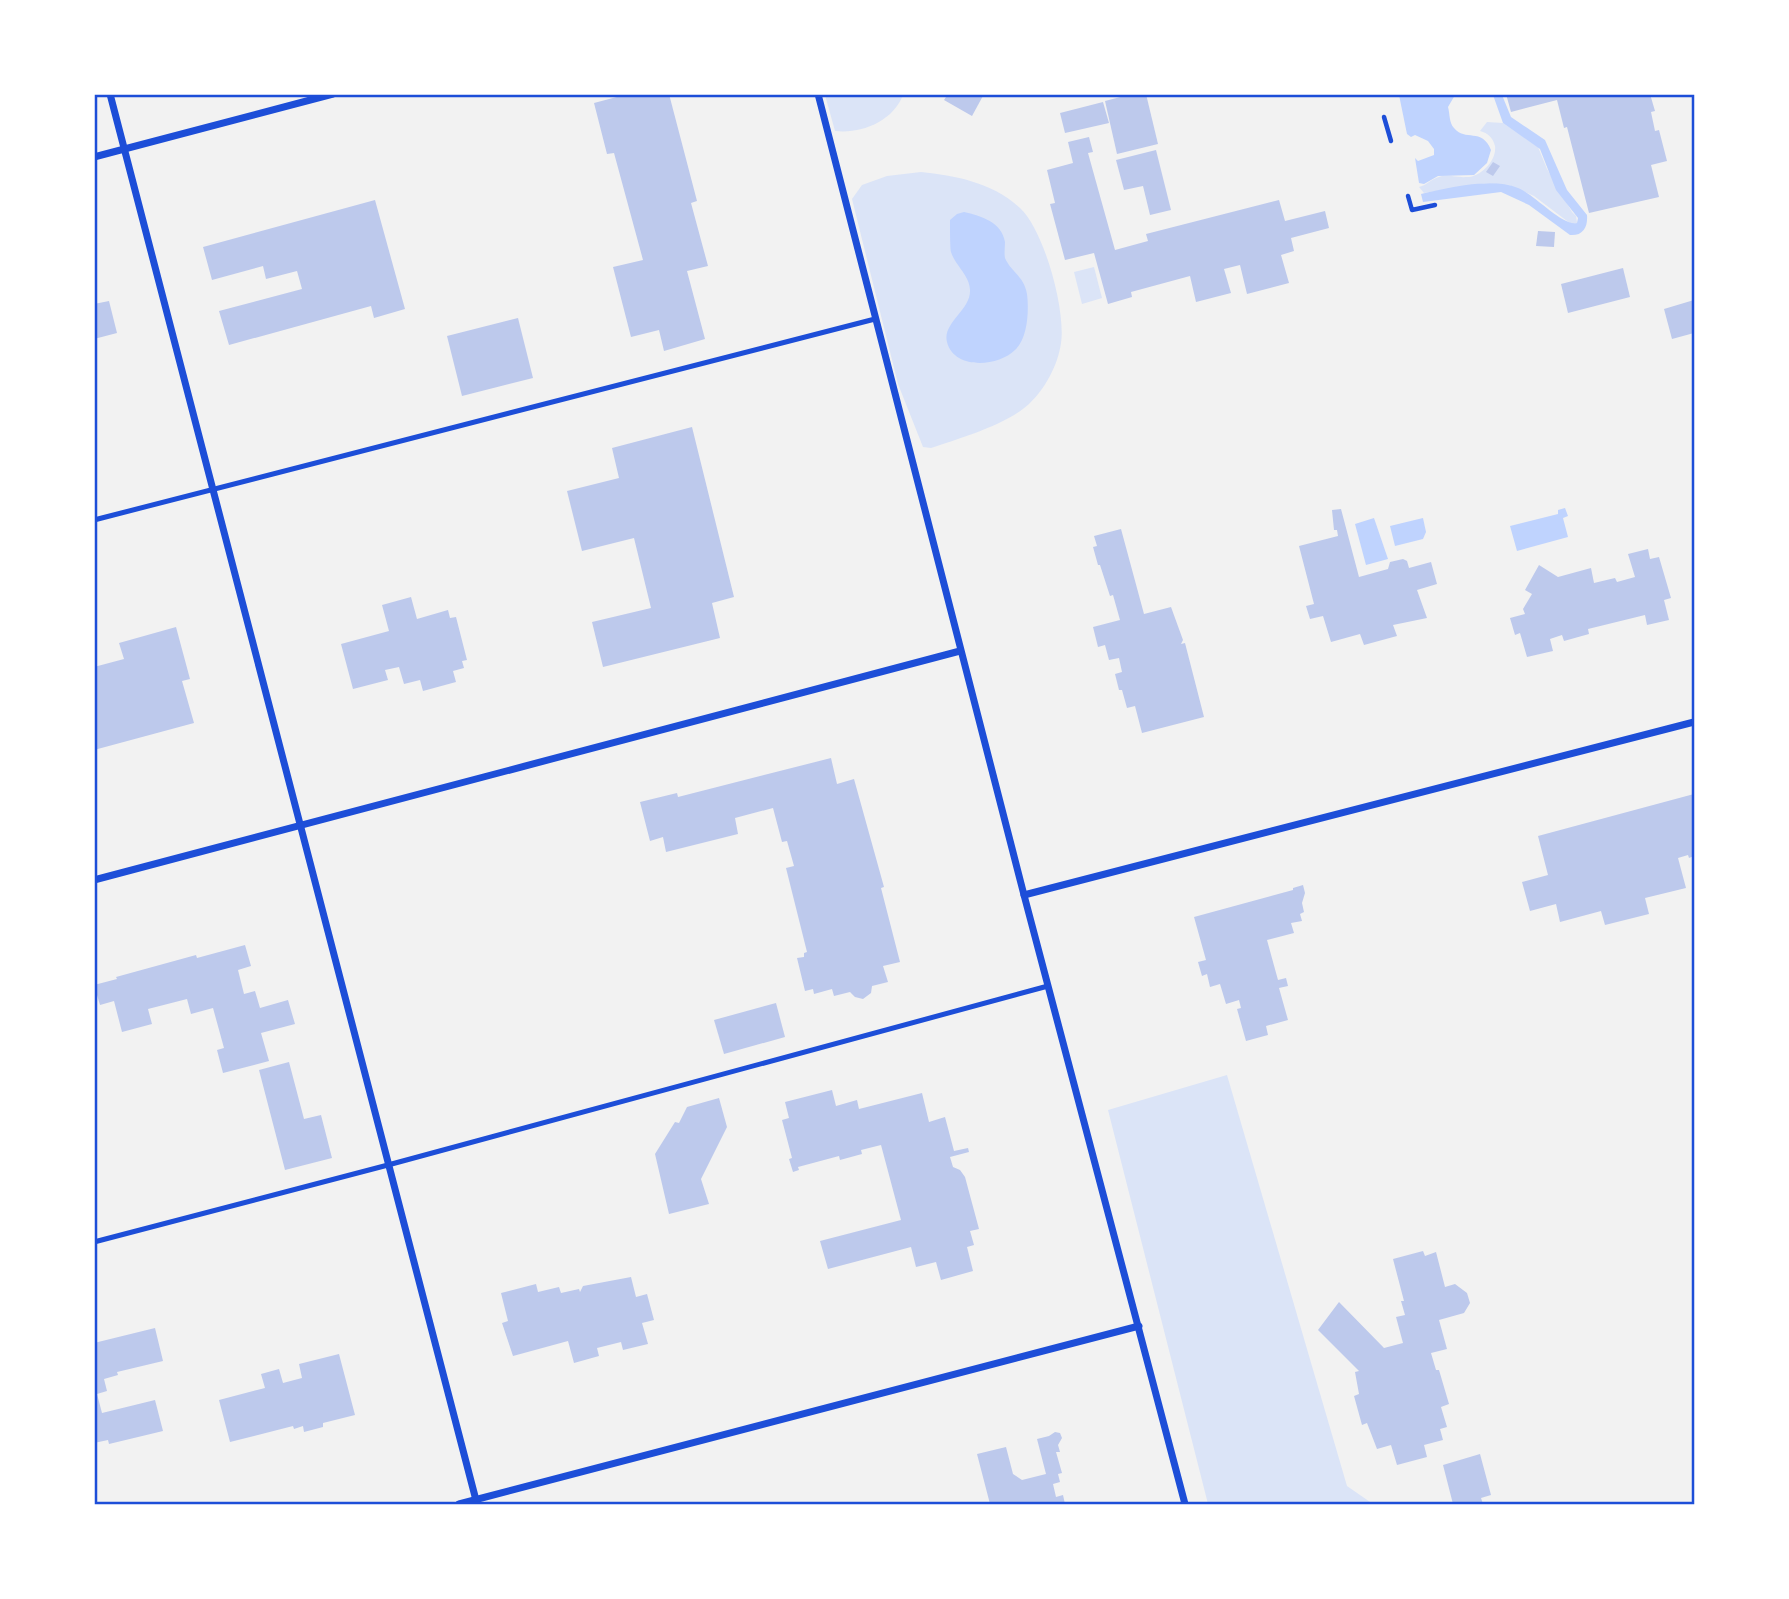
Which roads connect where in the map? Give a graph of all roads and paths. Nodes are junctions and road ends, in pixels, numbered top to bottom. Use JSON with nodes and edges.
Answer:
{"nodes":[{"id":1,"x":110,"y":94,"type":"edge"},
{"id":2,"x":333,"y":94,"type":"edge"},
{"id":3,"x":818,"y":94,"type":"edge"},
{"id":4,"x":1384,"y":117,"type":"dead end"},
{"id":5,"x":1391,"y":141,"type":"dead end"},
{"id":6,"x":124,"y":149,"type":"junction"},
{"id":7,"x":94,"y":157,"type":"edge"},
{"id":8,"x":1408,"y":195,"type":"dead end"},
{"id":9,"x":1434,"y":205,"type":"dead end"},
{"id":10,"x":875,"y":319,"type":"junction"},
{"id":11,"x":214,"y":488,"type":"junction"},
{"id":12,"x":94,"y":520,"type":"edge"},
{"id":13,"x":960,"y":651,"type":"junction"},
{"id":14,"x":1695,"y":722,"type":"edge"},
{"id":15,"x":302,"y":825,"type":"junction"},
{"id":16,"x":94,"y":880,"type":"edge"},
{"id":17,"x":1024,"y":895,"type":"junction"},
{"id":18,"x":1048,"y":986,"type":"junction"},
{"id":19,"x":388,"y":1165,"type":"junction"},
{"id":20,"x":94,"y":1241,"type":"edge"},
{"id":21,"x":1139,"y":1326,"type":"junction"},
{"id":22,"x":477,"y":1502,"type":"edge"},
{"id":23,"x":459,"y":1504,"type":"edge"},
{"id":24,"x":1185,"y":1504,"type":"edge"}],
"edges":[{"from":1,"to":6,"type":"street"},
{"from":2,"to":6,"type":"street"},
{"from":3,"to":10,"type":"street"},
{"from":4,"to":5,"type":"path"},
{"from":6,"to":7,"type":"street"},
{"from":6,"to":11,"type":"street"},
{"from":8,"to":9,"type":"path"},
{"from":10,"to":11,"type":"lane"},
{"from":10,"to":13,"type":"street"},
{"from":11,"to":12,"type":"lane"},
{"from":11,"to":15,"type":"street"},
{"from":13,"to":15,"type":"street"},
{"from":13,"to":17,"type":"street"},
{"from":14,"to":17,"type":"street"},
{"from":15,"to":16,"type":"street"},
{"from":15,"to":19,"type":"street"},
{"from":17,"to":18,"type":"street"},
{"from":18,"to":19,"type":"lane"},
{"from":18,"to":21,"type":"street"},
{"from":19,"to":20,"type":"lane"},
{"from":19,"to":22,"type":"street"},
{"from":21,"to":22,"type":"street"},
{"from":21,"to":24,"type":"street"},
{"from":22,"to":23,"type":"street"}]}
